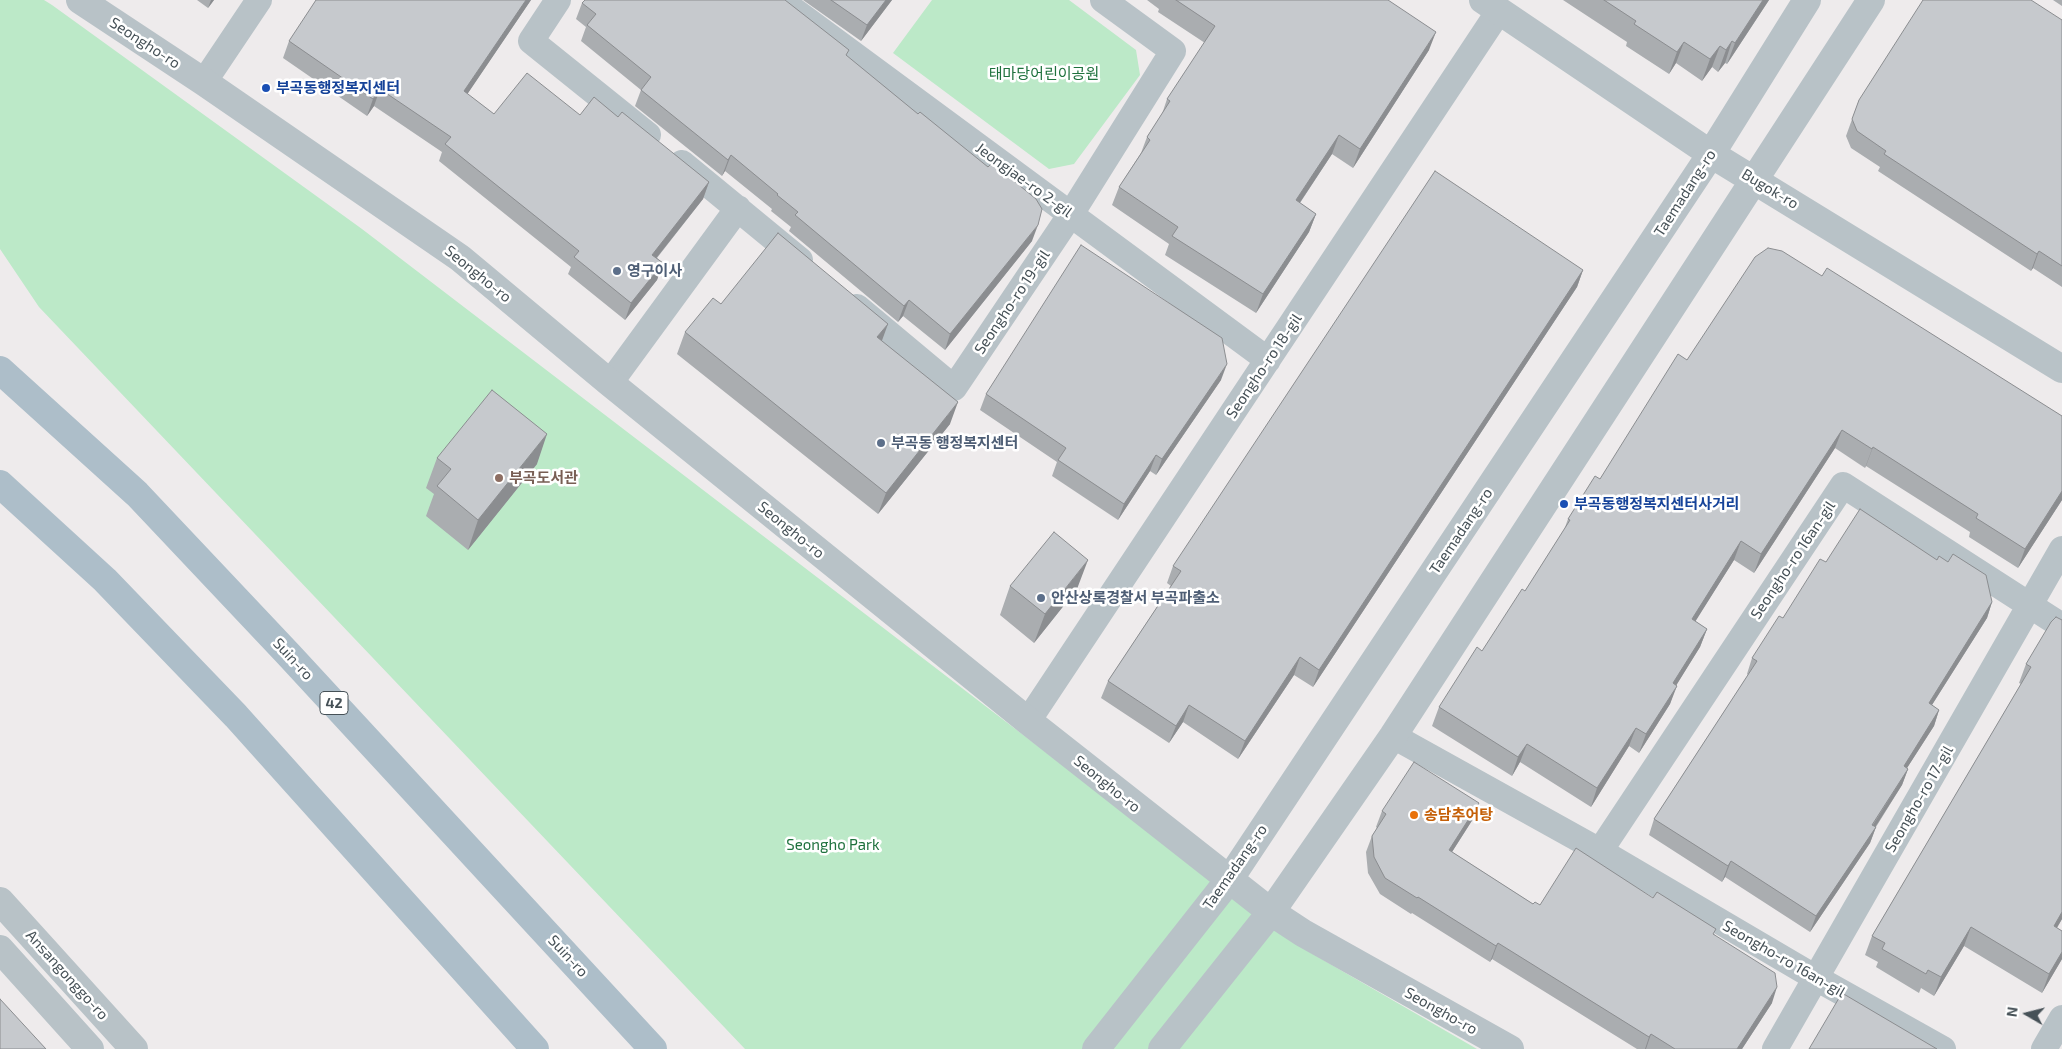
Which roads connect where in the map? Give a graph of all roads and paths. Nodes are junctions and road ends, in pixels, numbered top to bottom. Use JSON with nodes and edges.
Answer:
{"nodes":[{"id":1,"x":80,"y":0,"type":"edge"},
{"id":2,"x":259,"y":0,"type":"edge"},
{"id":3,"x":558,"y":0,"type":"edge"},
{"id":4,"x":780,"y":0,"type":"edge"},
{"id":5,"x":1103,"y":0,"type":"edge"},
{"id":6,"x":1807,"y":0,"type":"edge"},
{"id":7,"x":1871,"y":0,"type":"edge"},
{"id":8,"x":1491,"y":6,"type":"edge"},
{"id":9,"x":204,"y":82,"type":"junction"},
{"id":10,"x":1711,"y":154,"type":"junction"},
{"id":11,"x":1755,"y":180,"type":"junction"},
{"id":12,"x":738,"y":208,"type":"junction"},
{"id":13,"x":1070,"y":214,"type":"junction"},
{"id":14,"x":820,"y":276,"type":"edge"},
{"id":15,"x":842,"y":295,"type":"edge"},
{"id":16,"x":1268,"y":360,"type":"junction"},
{"id":17,"x":2062,"y":369,"type":"edge"},
{"id":18,"x":0,"y":370,"type":"edge"},
{"id":19,"x":610,"y":383,"type":"junction"},
{"id":20,"x":0,"y":484,"type":"edge"},
{"id":21,"x":2062,"y":549,"type":"edge"},
{"id":22,"x":2030,"y":606,"type":"junction"},
{"id":23,"x":2062,"y":626,"type":"edge"},
{"id":24,"x":1028,"y":721,"type":"junction"},
{"id":25,"x":1392,"y":736,"type":"junction"},
{"id":26,"x":1600,"y":851,"type":"junction"},
{"id":27,"x":1229,"y":880,"type":"junction"},
{"id":28,"x":0,"y":901,"type":"edge"},
{"id":29,"x":1271,"y":912,"type":"junction"},
{"id":30,"x":0,"y":949,"type":"edge"},
{"id":31,"x":1816,"y":978,"type":"junction"},
{"id":32,"x":2062,"y":1018,"type":"edge"},
{"id":33,"x":90,"y":1049,"type":"edge"},
{"id":34,"x":134,"y":1049,"type":"edge"},
{"id":35,"x":535,"y":1049,"type":"edge"},
{"id":36,"x":653,"y":1049,"type":"edge"},
{"id":37,"x":1096,"y":1049,"type":"edge"},
{"id":38,"x":1162,"y":1049,"type":"edge"},
{"id":39,"x":1510,"y":1049,"type":"edge"},
{"id":40,"x":1775,"y":1049,"type":"edge"},
{"id":41,"x":1943,"y":1049,"type":"edge"},
{"id":42,"x":2044,"y":1049,"type":"edge"}],
"edges":[{"from":1,"to":9,"type":"street","name":"Seongho-ro"},
{"from":2,"to":9,"type":"street"},
{"from":3,"to":12,"type":"street"},
{"from":4,"to":13,"type":"street","name":"Jeongjae-ro 2-gil"},
{"from":5,"to":13,"type":"street","name":"Seongho-ro 19-gil"},
{"from":6,"to":10,"type":"street","name":"Taemadang-ro"},
{"from":7,"to":11,"type":"street"},
{"from":8,"to":10,"type":"street","name":"Bugok-ro"},
{"from":8,"to":16,"type":"street","name":"Seongho-ro 18-gil"},
{"from":9,"to":19,"type":"street","name":"Seongho-ro"},
{"from":10,"to":11,"type":"street","name":"Bugok-ro"},
{"from":10,"to":27,"type":"street","name":"Taemadang-ro"},
{"from":11,"to":17,"type":"street","name":"Bugok-ro"},
{"from":11,"to":25,"type":"street"},
{"from":12,"to":14,"type":"street"},
{"from":12,"to":19,"type":"street"},
{"from":13,"to":15,"type":"street","name":"Seongho-ro 19-gil"},
{"from":13,"to":16,"type":"street","name":"Jeongjae-ro 2-gil"},
{"from":16,"to":24,"type":"street","name":"Seongho-ro 18-gil"},
{"from":18,"to":36,"type":"main road","name":"Suin-ro","number":"42"},
{"from":19,"to":24,"type":"street","name":"Seongho-ro"},
{"from":20,"to":35,"type":"main road"},
{"from":21,"to":22,"type":"street","name":"Seongho-ro 17-gil"},
{"from":22,"to":23,"type":"street","name":"Seongho-ro 16an-gil"},
{"from":22,"to":26,"type":"street","name":"Seongho-ro 16an-gil"},
{"from":22,"to":31,"type":"street","name":"Seongho-ro 17-gil"},
{"from":24,"to":27,"type":"street","name":"Seongho-ro"},
{"from":25,"to":26,"type":"street","name":"Seongho-ro 16an-gil"},
{"from":25,"to":29,"type":"street"},
{"from":26,"to":31,"type":"street","name":"Seongho-ro 16an-gil"},
{"from":27,"to":29,"type":"street","name":"Seongho-ro"},
{"from":27,"to":37,"type":"street","name":"Taemadang-ro"},
{"from":28,"to":34,"type":"street","name":"Ansangonggo-ro"},
{"from":29,"to":38,"type":"street"},
{"from":29,"to":39,"type":"street","name":"Seongho-ro"},
{"from":30,"to":33,"type":"street"},
{"from":31,"to":40,"type":"street","name":"Seongho-ro 17-gil"},
{"from":31,"to":41,"type":"street","name":"Seongho-ro 16an-gil"},
{"from":32,"to":42,"type":"street"}]}
